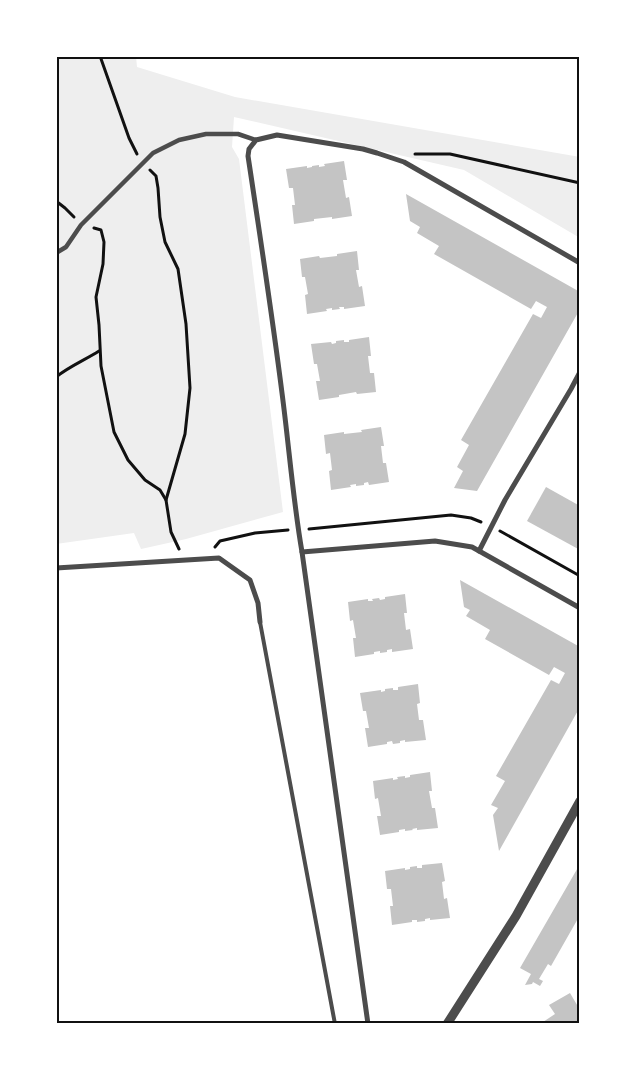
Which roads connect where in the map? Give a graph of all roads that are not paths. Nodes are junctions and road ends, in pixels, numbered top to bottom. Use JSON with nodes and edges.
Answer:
{"nodes":[{"id":1,"x":256,"y":140,"type":"junction"},
{"id":2,"x":56,"y":253,"type":"edge"},
{"id":3,"x":580,"y":263,"type":"edge"},
{"id":4,"x":580,"y":372,"type":"edge"},
{"id":5,"x":479,"y":551,"type":"junction"},
{"id":6,"x":302,"y":552,"type":"junction"},
{"id":7,"x":56,"y":568,"type":"edge"},
{"id":8,"x":580,"y":608,"type":"edge"},
{"id":9,"x":260,"y":622,"type":"joint"},
{"id":10,"x":580,"y":801,"type":"edge"},
{"id":11,"x":335,"y":1024,"type":"edge"},
{"id":12,"x":368,"y":1024,"type":"edge"},
{"id":13,"x":447,"y":1024,"type":"edge"}],
"edges":[{"from":1,"to":2,"type":"street"},
{"from":1,"to":3,"type":"street"},
{"from":1,"to":6,"type":"street"},
{"from":4,"to":5,"type":"street"},
{"from":5,"to":6,"type":"street"},
{"from":5,"to":8,"type":"street"},
{"from":6,"to":12,"type":"street"},
{"from":7,"to":9,"type":"street"},
{"from":9,"to":11,"type":"lane"},
{"from":10,"to":13,"type":"street"}]}
